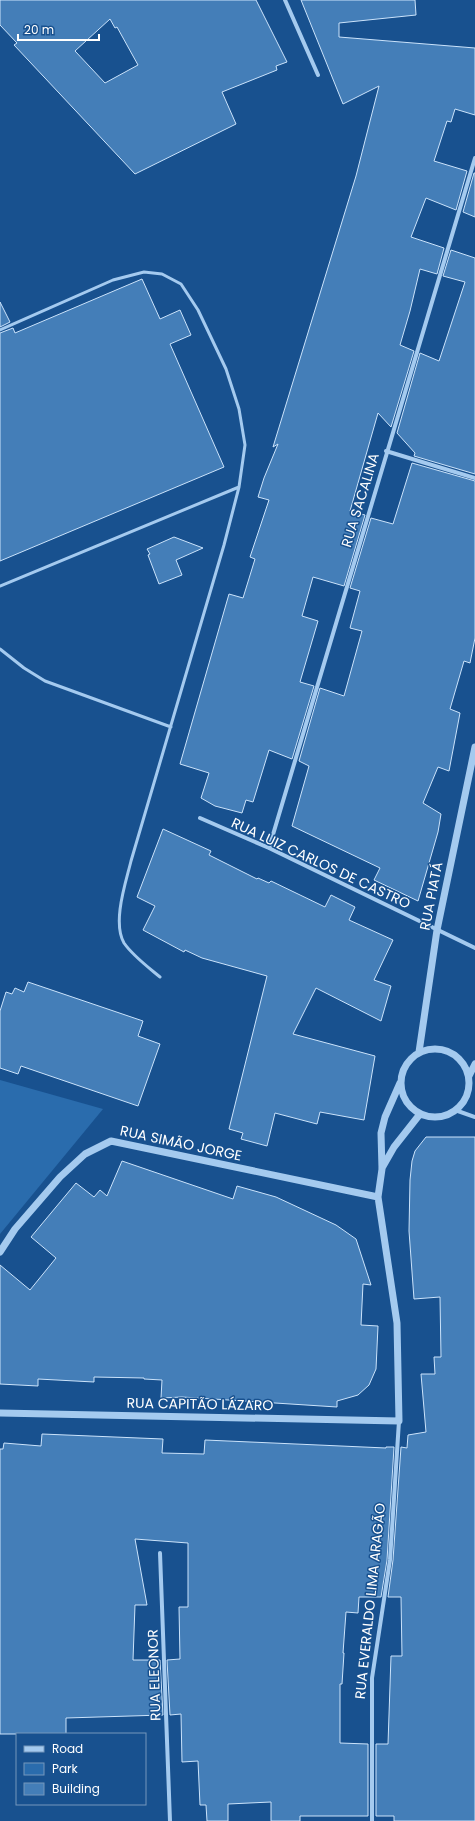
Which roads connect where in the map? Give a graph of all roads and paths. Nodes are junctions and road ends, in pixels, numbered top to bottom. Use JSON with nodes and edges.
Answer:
{"nodes":[{"id":1,"x":284,"y":0,"type":"edge"},
{"id":2,"x":318,"y":75,"type":"dead end"},
{"id":3,"x":475,"y":158,"type":"edge"},
{"id":4,"x":0,"y":330,"type":"edge"},
{"id":5,"x":386,"y":451,"type":"junction"},
{"id":6,"x":475,"y":478,"type":"edge"},
{"id":7,"x":239,"y":487,"type":"junction"},
{"id":8,"x":0,"y":586,"type":"edge"},
{"id":9,"x":0,"y":649,"type":"edge"},
{"id":10,"x":172,"y":727,"type":"junction"},
{"id":11,"x":475,"y":747,"type":"edge"},
{"id":12,"x":200,"y":818,"type":"dead end"},
{"id":13,"x":269,"y":848,"type":"junction"},
{"id":14,"x":437,"y":930,"type":"junction"},
{"id":15,"x":475,"y":948,"type":"edge"},
{"id":16,"x":160,"y":977,"type":"dead end"},
{"id":17,"x":420,"y":1052,"type":"junction"},
{"id":18,"x":475,"y":1064,"type":"edge"},
{"id":19,"x":469,"y":1076,"type":"junction"},
{"id":20,"x":400,"y":1083,"type":"junction"},
{"id":21,"x":455,"y":1110,"type":"junction"},
{"id":22,"x":420,"y":1114,"type":"junction"},
{"id":23,"x":475,"y":1117,"type":"edge"},
{"id":24,"x":382,"y":1169,"type":"junction"},
{"id":25,"x":378,"y":1197,"type":"junction"},
{"id":26,"x":0,"y":1252,"type":"edge"},
{"id":27,"x":0,"y":1414,"type":"edge"},
{"id":28,"x":399,"y":1421,"type":"junction"},
{"id":29,"x":160,"y":1553,"type":"dead end"},
{"id":30,"x":170,"y":1821,"type":"edge"},
{"id":31,"x":372,"y":1821,"type":"edge"}],
"edges":[{"from":1,"to":2,"type":"street"},
{"from":3,"to":5,"type":"street","name":"RUA SACALINA"},
{"from":4,"to":7,"type":"lane"},
{"from":5,"to":6,"type":"street"},
{"from":5,"to":13,"type":"street","name":"RUA SACALINA"},
{"from":7,"to":8,"type":"lane"},
{"from":7,"to":10,"type":"lane"},
{"from":9,"to":10,"type":"lane"},
{"from":10,"to":16,"type":"lane"},
{"from":11,"to":14,"type":"street","name":"RUA PIATÁ"},
{"from":12,"to":13,"type":"street","name":"RUA LUIZ CARLOS DE CASTRO"},
{"from":13,"to":14,"type":"street","name":"RUA LUIZ CARLOS DE CASTRO"},
{"from":14,"to":15,"type":"street","name":"RUA LUIZ CARLOS DE CASTRO"},
{"from":14,"to":17,"type":"street","name":"RUA PIATÁ"},
{"from":17,"to":19,"type":"street"},
{"from":17,"to":20,"type":"street"},
{"from":18,"to":19,"type":"street"},
{"from":19,"to":21,"type":"street"},
{"from":20,"to":22,"type":"street"},
{"from":20,"to":24,"type":"street","name":"RUA EVERALDO LIMA ARAGÃO"},
{"from":21,"to":22,"type":"street"},
{"from":21,"to":23,"type":"street"},
{"from":22,"to":24,"type":"street","name":"RUA EVERALDO LIMA ARAGÃO"},
{"from":24,"to":25,"type":"street","name":"RUA EVERALDO LIMA ARAGÃO"},
{"from":25,"to":26,"type":"street","name":"RUA SIMÃO JORGE"},
{"from":25,"to":28,"type":"street","name":"RUA EVERALDO LIMA ARAGÃO"},
{"from":27,"to":28,"type":"street","name":"RUA CAPITÃO LÁZARO"},
{"from":28,"to":31,"type":"street","name":"RUA EVERALDO LIMA ARAGÃO"},
{"from":29,"to":30,"type":"street","name":"RUA ELEONOR"}]}
